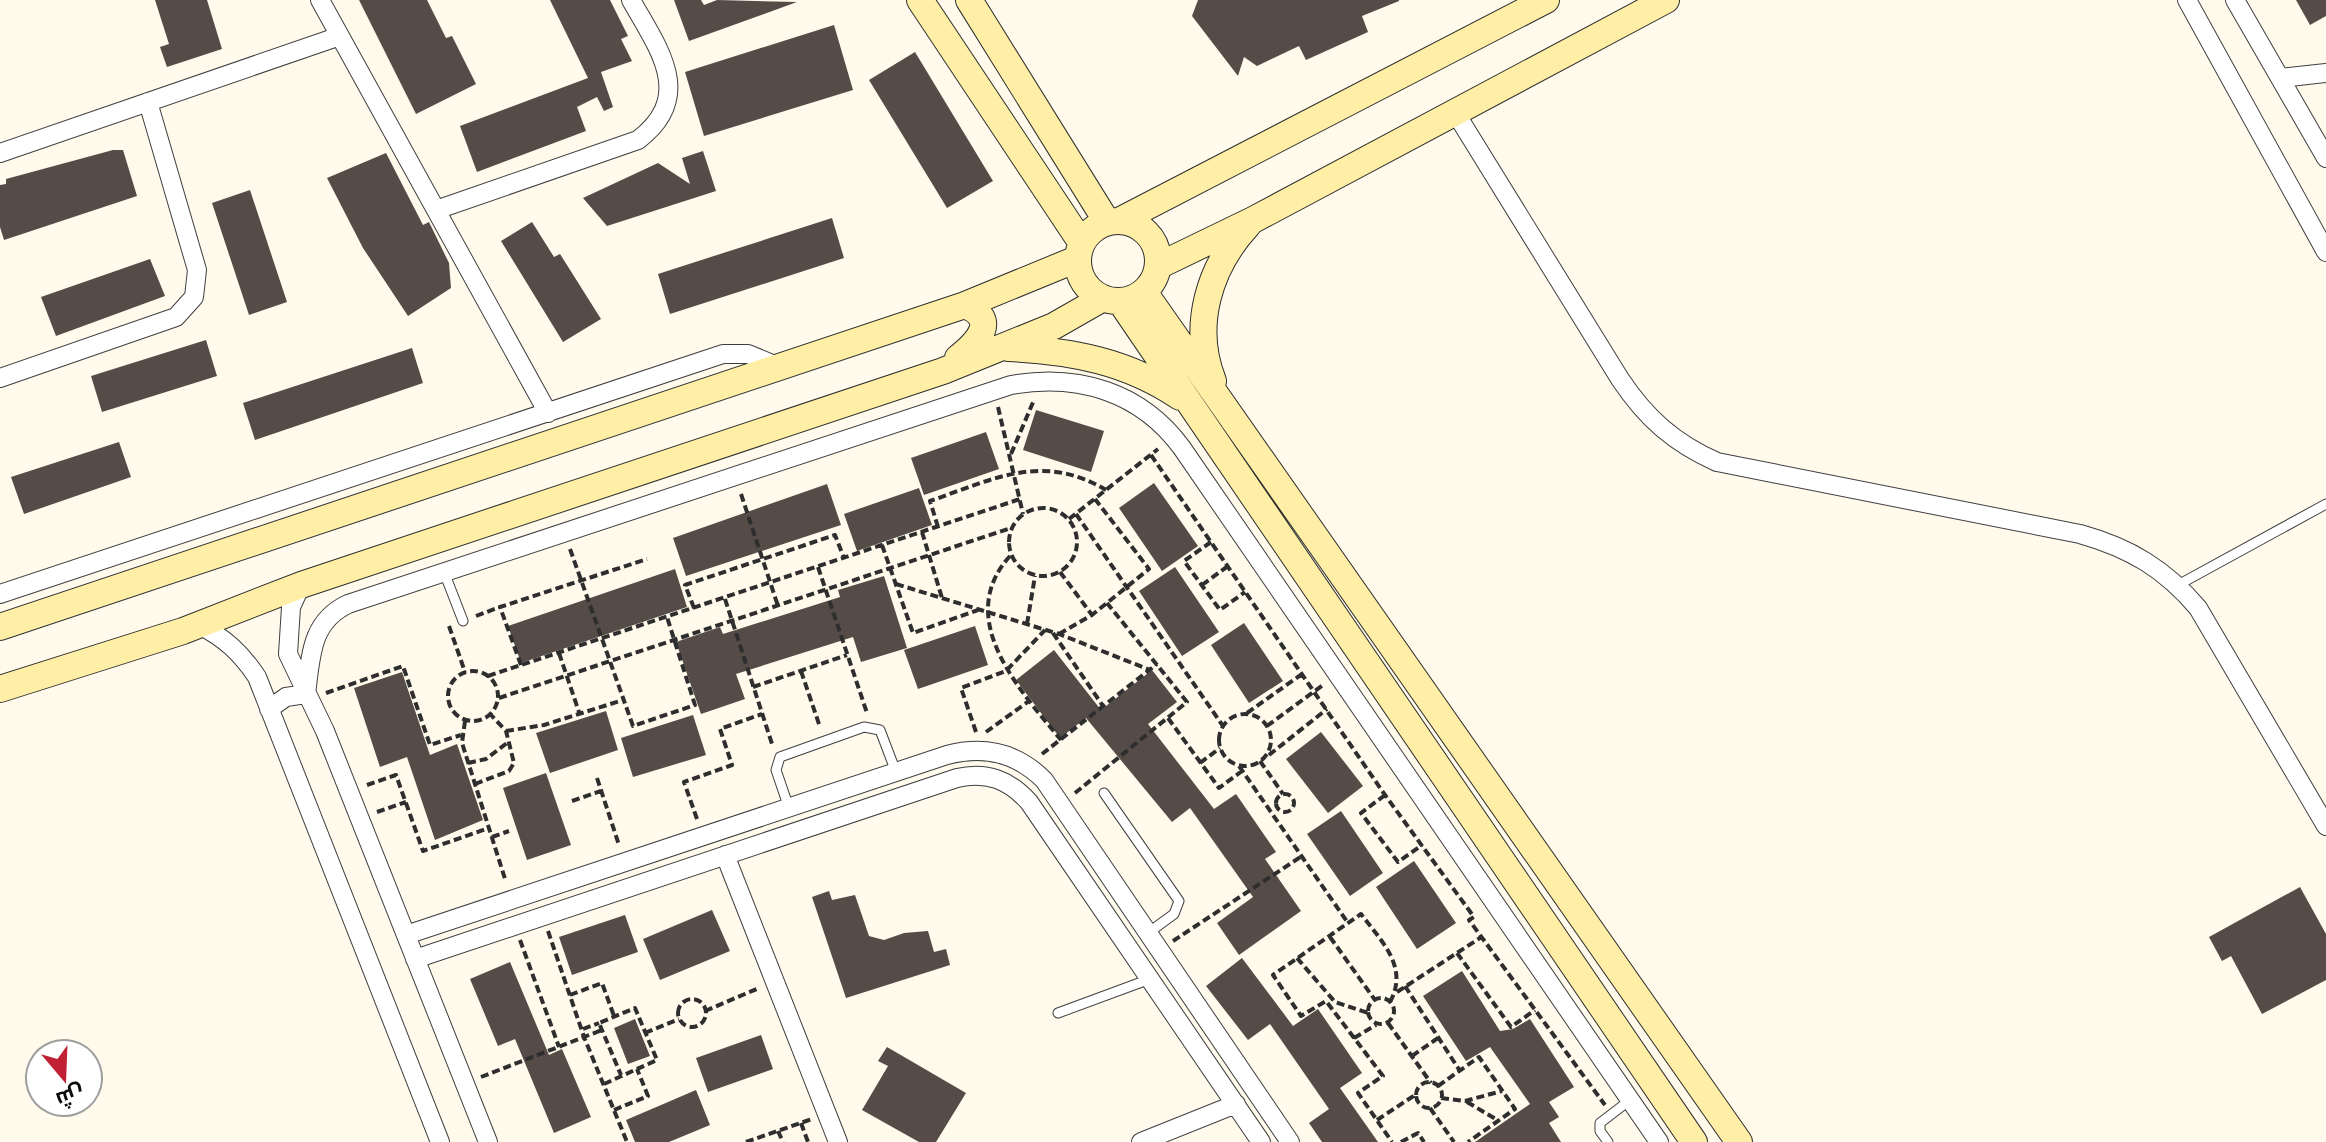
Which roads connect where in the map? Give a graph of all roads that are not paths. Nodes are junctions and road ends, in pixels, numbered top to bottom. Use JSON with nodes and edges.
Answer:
{"nodes":[{"id":1,"x":320,"y":0,"type":"edge"},
{"id":2,"x":631,"y":0,"type":"edge"},
{"id":3,"x":920,"y":0,"type":"edge"},
{"id":4,"x":969,"y":0,"type":"edge"},
{"id":5,"x":1546,"y":0,"type":"edge"},
{"id":6,"x":1666,"y":0,"type":"edge"},
{"id":7,"x":2187,"y":0,"type":"edge"},
{"id":8,"x":2235,"y":0,"type":"edge"},
{"id":9,"x":340,"y":36,"type":"junction"},
{"id":10,"x":2326,"y":73,"type":"edge"},
{"id":11,"x":2280,"y":78,"type":"junction"},
{"id":12,"x":148,"y":102,"type":"junction"},
{"id":13,"x":1455,"y":112,"type":"junction"},
{"id":14,"x":2323,"y":143,"type":"edge"},
{"id":15,"x":0,"y":153,"type":"edge"},
{"id":16,"x":436,"y":210,"type":"junction"},
{"id":17,"x":1253,"y":220,"type":"junction"},
{"id":18,"x":1113,"y":221,"type":"junction"},
{"id":19,"x":1079,"y":250,"type":"junction"},
{"id":20,"x":2326,"y":252,"type":"edge"},
{"id":21,"x":1158,"y":266,"type":"junction"},
{"id":22,"x":1122,"y":297,"type":"junction"},
{"id":23,"x":965,"y":305,"type":"junction"},
{"id":24,"x":1001,"y":347,"type":"junction"},
{"id":25,"x":779,"y":367,"type":"junction"},
{"id":26,"x":943,"y":371,"type":"junction"},
{"id":27,"x":0,"y":378,"type":"edge"},
{"id":28,"x":1189,"y":403,"type":"junction"},
{"id":29,"x":1222,"y":403,"type":"junction"},
{"id":30,"x":548,"y":413,"type":"junction"},
{"id":31,"x":2326,"y":504,"type":"edge"},
{"id":32,"x":1310,"y":529,"type":"junction"},
{"id":33,"x":1286,"y":544,"type":"junction"},
{"id":34,"x":444,"y":572,"type":"junction"},
{"id":35,"x":301,"y":585,"type":"junction"},
{"id":36,"x":2178,"y":585,"type":"junction"},
{"id":37,"x":0,"y":594,"type":"edge"},
{"id":38,"x":463,"y":621,"type":"dead end"},
{"id":39,"x":199,"y":625,"type":"junction"},
{"id":40,"x":0,"y":627,"type":"edge"},
{"id":41,"x":0,"y":689,"type":"edge"},
{"id":42,"x":308,"y":696,"type":"junction"},
{"id":43,"x":269,"y":709,"type":"junction"},
{"id":44,"x":896,"y":772,"type":"junction"},
{"id":45,"x":1104,"y":793,"type":"dead end"},
{"id":46,"x":789,"y":808,"type":"junction"},
{"id":47,"x":2326,"y":826,"type":"edge"},
{"id":48,"x":725,"y":855,"type":"junction"},
{"id":49,"x":1148,"y":933,"type":"junction"},
{"id":50,"x":406,"y":935,"type":"junction"},
{"id":51,"x":415,"y":959,"type":"junction"},
{"id":52,"x":1150,"y":979,"type":"junction"},
{"id":53,"x":1058,"y":1013,"type":"dead end"},
{"id":54,"x":1630,"y":1100,"type":"junction"},
{"id":55,"x":1236,"y":1104,"type":"junction"},
{"id":56,"x":1654,"y":1140,"type":"edge"},
{"id":57,"x":440,"y":1142,"type":"edge"},
{"id":58,"x":488,"y":1142,"type":"edge"},
{"id":59,"x":838,"y":1142,"type":"edge"},
{"id":60,"x":1141,"y":1142,"type":"edge"},
{"id":61,"x":1261,"y":1142,"type":"edge"},
{"id":62,"x":1290,"y":1142,"type":"edge"},
{"id":63,"x":1608,"y":1142,"type":"edge"},
{"id":64,"x":1694,"y":1142,"type":"edge"},
{"id":65,"x":1739,"y":1142,"type":"edge"}],
"edges":[{"from":1,"to":9,"type":"street"},
{"from":2,"to":16,"type":"street"},
{"from":3,"to":19,"type":"street"},
{"from":4,"to":18,"type":"street"},
{"from":5,"to":18,"type":"street"},
{"from":6,"to":13,"type":"street"},
{"from":7,"to":20,"type":"street"},
{"from":8,"to":11,"type":"street"},
{"from":9,"to":12,"type":"street"},
{"from":9,"to":16,"type":"street"},
{"from":10,"to":11,"type":"street"},
{"from":11,"to":14,"type":"street"},
{"from":12,"to":15,"type":"street"},
{"from":12,"to":27,"type":"street"},
{"from":13,"to":17,"type":"street"},
{"from":13,"to":36,"type":"street"},
{"from":16,"to":30,"type":"street"},
{"from":17,"to":21,"type":"street"},
{"from":17,"to":29,"type":"street"},
{"from":18,"to":19,"type":"street"},
{"from":18,"to":21,"type":"street"},
{"from":19,"to":22,"type":"street"},
{"from":19,"to":23,"type":"street"},
{"from":21,"to":22,"type":"street"},
{"from":22,"to":24,"type":"street"},
{"from":22,"to":28,"type":"street"},
{"from":22,"to":29,"type":"street"},
{"from":23,"to":25,"type":"street"},
{"from":23,"to":26,"type":"street"},
{"from":24,"to":26,"type":"street"},
{"from":24,"to":28,"type":"street"},
{"from":25,"to":30,"type":"street"},
{"from":25,"to":40,"type":"street"},
{"from":26,"to":35,"type":"street"},
{"from":28,"to":33,"type":"street"},
{"from":29,"to":32,"type":"street"},
{"from":30,"to":37,"type":"street"},
{"from":31,"to":36,"type":"lane"},
{"from":32,"to":33,"type":"street"},
{"from":32,"to":65,"type":"street"},
{"from":33,"to":64,"type":"street"},
{"from":34,"to":38,"type":"lane"},
{"from":34,"to":42,"type":"street"},
{"from":34,"to":54,"type":"street"},
{"from":35,"to":39,"type":"street"},
{"from":35,"to":42,"type":"street"},
{"from":36,"to":47,"type":"street"},
{"from":39,"to":41,"type":"street"},
{"from":39,"to":43,"type":"street"},
{"from":42,"to":43,"type":"street"},
{"from":42,"to":50,"type":"street"},
{"from":43,"to":57,"type":"street"},
{"from":44,"to":46,"type":"street"},
{"from":44,"to":46,"type":"lane"},
{"from":44,"to":49,"type":"street"},
{"from":45,"to":49,"type":"lane"},
{"from":46,"to":50,"type":"street"},
{"from":48,"to":51,"type":"street"},
{"from":48,"to":52,"type":"street"},
{"from":48,"to":59,"type":"street"},
{"from":49,"to":62,"type":"street"},
{"from":50,"to":51,"type":"street"},
{"from":51,"to":58,"type":"street"},
{"from":52,"to":53,"type":"lane"},
{"from":52,"to":55,"type":"street"},
{"from":54,"to":56,"type":"street"},
{"from":54,"to":63,"type":"lane"},
{"from":55,"to":60,"type":"street"},
{"from":55,"to":61,"type":"street"}]}
